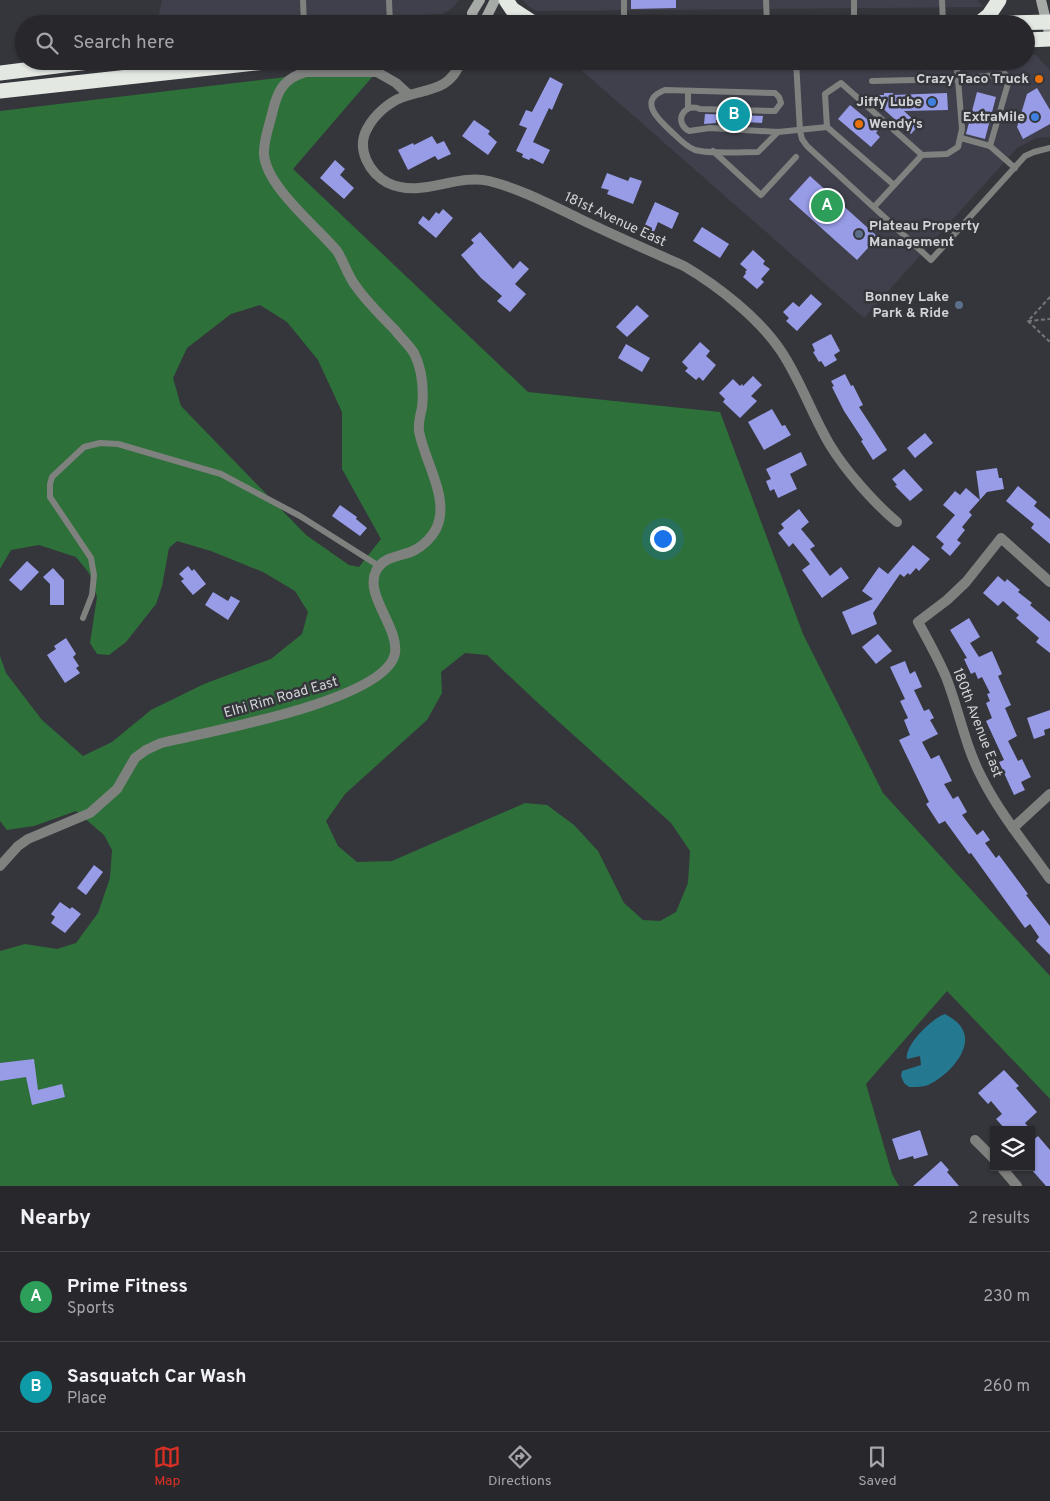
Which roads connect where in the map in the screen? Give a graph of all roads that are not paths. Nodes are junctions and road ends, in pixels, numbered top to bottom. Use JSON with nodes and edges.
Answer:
{"nodes":[{"id":1,"x":303,"y":0,"type":"edge"},
{"id":2,"x":389,"y":0,"type":"edge"},
{"id":3,"x":480,"y":0,"type":"edge"},
{"id":4,"x":495,"y":0,"type":"edge"},
{"id":5,"x":506,"y":0,"type":"edge"},
{"id":6,"x":624,"y":0,"type":"edge"},
{"id":7,"x":766,"y":0,"type":"edge"},
{"id":8,"x":854,"y":0,"type":"edge"},
{"id":9,"x":942,"y":0,"type":"edge"},
{"id":10,"x":999,"y":0,"type":"edge"},
{"id":11,"x":1041,"y":0,"type":"edge"},
{"id":12,"x":304,"y":15,"type":"edge"},
{"id":13,"x":390,"y":15,"type":"edge"},
{"id":14,"x":472,"y":15,"type":"edge"},
{"id":15,"x":488,"y":15,"type":"edge"},
{"id":16,"x":521,"y":15,"type":"edge"},
{"id":17,"x":624,"y":15,"type":"edge"},
{"id":18,"x":767,"y":15,"type":"edge"},
{"id":19,"x":854,"y":15,"type":"edge"},
{"id":20,"x":943,"y":15,"type":"edge"},
{"id":21,"x":990,"y":15,"type":"edge"},
{"id":22,"x":1035,"y":29,"type":"edge"},
{"id":23,"x":1049,"y":30,"type":"edge"},
{"id":24,"x":1035,"y":36,"type":"edge"},
{"id":25,"x":24,"y":70,"type":"edge"},
{"id":26,"x":192,"y":70,"type":"edge"},
{"id":27,"x":458,"y":70,"type":"edge"},
{"id":28,"x":797,"y":70,"type":"edge"},
{"id":29,"x":957,"y":70,"type":"edge"},
{"id":30,"x":0,"y":73,"type":"edge"},
{"id":31,"x":958,"y":79,"type":"junction"},
{"id":32,"x":872,"y":81,"type":"dead end"},
{"id":33,"x":0,"y":91,"type":"edge"},
{"id":34,"x":688,"y":91,"type":"junction"},
{"id":35,"x":409,"y":95,"type":"junction"},
{"id":36,"x":688,"y":108,"type":"junction"},
{"id":37,"x":827,"y":127,"type":"junction"},
{"id":38,"x":800,"y":131,"type":"junction"},
{"id":39,"x":778,"y":132,"type":"junction"},
{"id":40,"x":961,"y":138,"type":"junction"},
{"id":41,"x":990,"y":146,"type":"junction"},
{"id":42,"x":1050,"y":148,"type":"edge"},
{"id":43,"x":713,"y":152,"type":"junction"},
{"id":44,"x":922,"y":155,"type":"junction"},
{"id":45,"x":796,"y":157,"type":"dead end"},
{"id":46,"x":1015,"y":168,"type":"junction"},
{"id":47,"x":894,"y":185,"type":"junction"},
{"id":48,"x":874,"y":207,"type":"junction"},
{"id":49,"x":897,"y":522,"type":"dead end"},
{"id":50,"x":378,"y":566,"type":"junction"},
{"id":51,"x":1050,"y":582,"type":"edge"},
{"id":52,"x":83,"y":618,"type":"dead end"},
{"id":53,"x":1050,"y":794,"type":"edge"},
{"id":54,"x":1013,"y":828,"type":"junction"},
{"id":55,"x":0,"y":866,"type":"edge"},
{"id":56,"x":1050,"y":880,"type":"edge"},
{"id":57,"x":975,"y":1140,"type":"dead end"},
{"id":58,"x":990,"y":1155,"type":"edge"},
{"id":59,"x":1004,"y":1171,"type":"edge"},
{"id":60,"x":1017,"y":1186,"type":"edge"}],
"edges":[{"from":1,"to":12,"type":"lane"},
{"from":2,"to":13,"type":"lane"},
{"from":3,"to":14,"type":"street"},
{"from":4,"to":15,"type":"street"},
{"from":5,"to":16,"type":"highway"},
{"from":6,"to":17,"type":"lane"},
{"from":7,"to":18,"type":"lane"},
{"from":8,"to":19,"type":"lane"},
{"from":9,"to":20,"type":"lane"},
{"from":10,"to":21,"type":"highway"},
{"from":11,"to":23,"type":"street"},
{"from":22,"to":23,"type":"highway"},
{"from":23,"to":24,"type":"highway"},
{"from":25,"to":30,"type":"highway"},
{"from":26,"to":33,"type":"highway"},
{"from":27,"to":35,"type":"street","name":"181st Avenue East"},
{"from":28,"to":38,"type":"lane"},
{"from":29,"to":31,"type":"lane"},
{"from":31,"to":32,"type":"lane"},
{"from":31,"to":40,"type":"lane"},
{"from":31,"to":41,"type":"lane"},
{"from":34,"to":36,"type":"lane"},
{"from":34,"to":36,"type":"lane"},
{"from":34,"to":43,"type":"lane"},
{"from":35,"to":49,"type":"street","name":"181st Avenue East"},
{"from":35,"to":50,"type":"street"},
{"from":36,"to":39,"type":"lane"},
{"from":37,"to":38,"type":"lane"},
{"from":37,"to":44,"type":"lane"},
{"from":37,"to":47,"type":"lane"},
{"from":38,"to":39,"type":"lane"},
{"from":38,"to":48,"type":"lane"},
{"from":39,"to":43,"type":"lane"},
{"from":40,"to":41,"type":"lane"},
{"from":40,"to":44,"type":"lane"},
{"from":41,"to":46,"type":"lane"},
{"from":42,"to":46,"type":"lane"},
{"from":43,"to":45,"type":"lane"},
{"from":44,"to":47,"type":"lane"},
{"from":46,"to":48,"type":"lane"},
{"from":47,"to":48,"type":"lane"},
{"from":50,"to":52,"type":"lane"},
{"from":50,"to":55,"type":"street","name":"Elhi Rim Road East"},
{"from":51,"to":54,"type":"street","name":"180th Avenue East"},
{"from":53,"to":54,"type":"street"},
{"from":54,"to":56,"type":"street","name":"180th Avenue East"},
{"from":57,"to":58,"type":"street"},
{"from":59,"to":60,"type":"street"}]}
